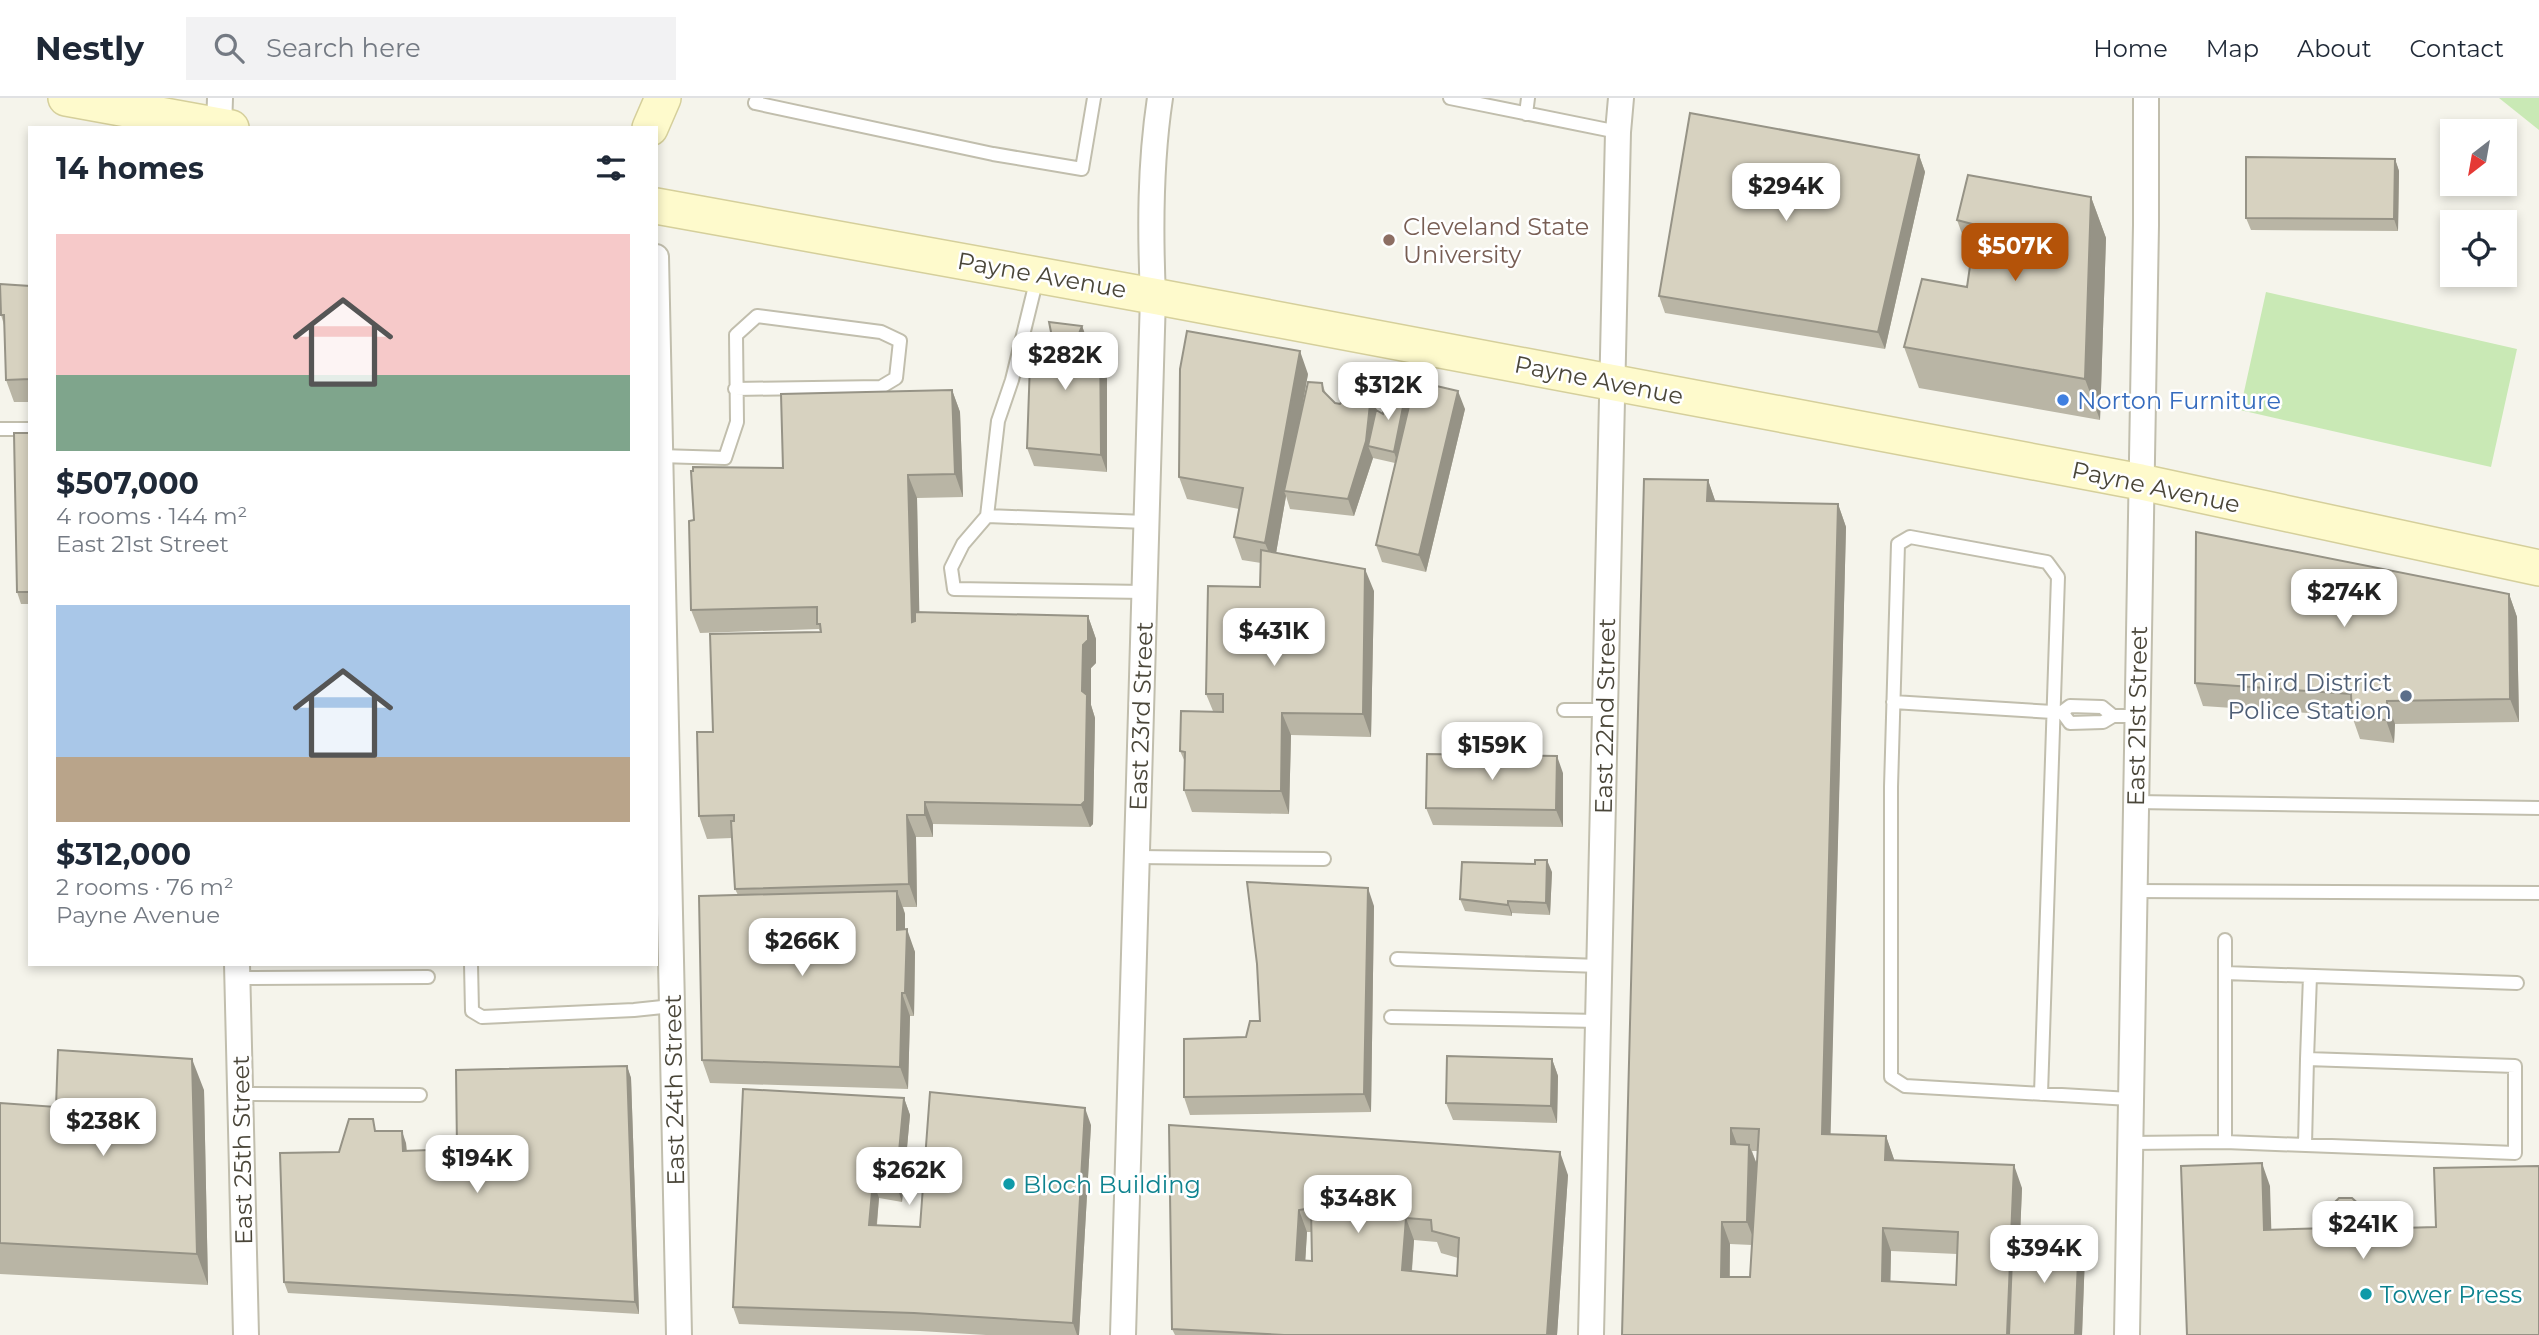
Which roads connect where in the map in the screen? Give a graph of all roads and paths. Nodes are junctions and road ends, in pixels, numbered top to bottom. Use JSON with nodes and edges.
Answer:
{"nodes":[{"id":1,"x":66,"y":98,"type":"edge"},
{"id":2,"x":663,"y":98,"type":"edge"},
{"id":3,"x":757,"y":98,"type":"edge"},
{"id":4,"x":1094,"y":98,"type":"edge"},
{"id":5,"x":1160,"y":98,"type":"edge"},
{"id":6,"x":1450,"y":98,"type":"edge"},
{"id":7,"x":1528,"y":98,"type":"edge"},
{"id":8,"x":1621,"y":98,"type":"edge"},
{"id":9,"x":2146,"y":98,"type":"edge"},
{"id":10,"x":1526,"y":114,"type":"junction"},
{"id":11,"x":222,"y":120,"type":"edge"},
{"id":12,"x":651,"y":126,"type":"edge"},
{"id":13,"x":1618,"y":132,"type":"junction"},
{"id":14,"x":658,"y":206,"type":"edge"},
{"id":15,"x":1038,"y":275,"type":"junction"},
{"id":16,"x":1153,"y":296,"type":"junction"},
{"id":17,"x":658,"y":356,"type":"edge"},
{"id":18,"x":1614,"y":383,"type":"junction"},
{"id":19,"x":735,"y":390,"type":"junction"},
{"id":20,"x":0,"y":429,"type":"edge"},
{"id":21,"x":28,"y":429,"type":"edge"},
{"id":22,"x":660,"y":456,"type":"junction"},
{"id":23,"x":2141,"y":482,"type":"junction"},
{"id":24,"x":659,"y":485,"type":"edge"},
{"id":25,"x":987,"y":516,"type":"junction"},
{"id":26,"x":1146,"y":522,"type":"junction"},
{"id":27,"x":2539,"y":568,"type":"edge"},
{"id":28,"x":1145,"y":592,"type":"junction"},
{"id":29,"x":1893,"y":702,"type":"junction"},
{"id":30,"x":1564,"y":710,"type":"dead end"},
{"id":31,"x":1605,"y":710,"type":"junction"},
{"id":32,"x":2057,"y":712,"type":"junction"},
{"id":33,"x":2125,"y":716,"type":"junction"},
{"id":34,"x":2135,"y":802,"type":"junction"},
{"id":35,"x":2539,"y":808,"type":"edge"},
{"id":36,"x":1137,"y":857,"type":"junction"},
{"id":37,"x":1324,"y":859,"type":"dead end"},
{"id":38,"x":2134,"y":891,"type":"junction"},
{"id":39,"x":2539,"y":894,"type":"edge"},
{"id":40,"x":2225,"y":940,"type":"dead end"},
{"id":41,"x":664,"y":943,"type":"edge"},
{"id":42,"x":1396,"y":959,"type":"dead end"},
{"id":43,"x":471,"y":966,"type":"edge"},
{"id":44,"x":1600,"y":966,"type":"junction"},
{"id":45,"x":237,"y":971,"type":"edge"},
{"id":46,"x":2225,"y":973,"type":"junction"},
{"id":47,"x":2310,"y":976,"type":"junction"},
{"id":48,"x":428,"y":977,"type":"dead end"},
{"id":49,"x":2517,"y":984,"type":"dead end"},
{"id":50,"x":672,"y":1006,"type":"junction"},
{"id":51,"x":1391,"y":1017,"type":"dead end"},
{"id":52,"x":1598,"y":1021,"type":"junction"},
{"id":53,"x":2307,"y":1059,"type":"junction"},
{"id":54,"x":240,"y":1094,"type":"junction"},
{"id":55,"x":2041,"y":1094,"type":"junction"},
{"id":56,"x":420,"y":1095,"type":"dead end"},
{"id":57,"x":2130,"y":1099,"type":"junction"},
{"id":58,"x":2225,"y":1142,"type":"junction"},
{"id":59,"x":2130,"y":1143,"type":"junction"},
{"id":60,"x":2305,"y":1145,"type":"junction"},
{"id":61,"x":246,"y":1335,"type":"edge"},
{"id":62,"x":679,"y":1335,"type":"edge"},
{"id":63,"x":1123,"y":1335,"type":"edge"},
{"id":64,"x":1591,"y":1335,"type":"edge"},
{"id":65,"x":2126,"y":1335,"type":"edge"}],
"edges":[{"from":1,"to":11,"type":"street"},
{"from":2,"to":12,"type":"street"},
{"from":3,"to":4,"type":"lane"},
{"from":5,"to":16,"type":"street","name":"East 23rd Street"},
{"from":6,"to":10,"type":"lane"},
{"from":7,"to":10,"type":"lane"},
{"from":8,"to":13,"type":"street","name":"East 22nd Street"},
{"from":9,"to":23,"type":"street","name":"East 21st Street"},
{"from":10,"to":13,"type":"lane"},
{"from":13,"to":18,"type":"street","name":"East 22nd Street"},
{"from":14,"to":15,"type":"street","name":"Payne Avenue"},
{"from":15,"to":16,"type":"street","name":"Payne Avenue"},
{"from":15,"to":25,"type":"lane"},
{"from":16,"to":18,"type":"street","name":"Payne Avenue"},
{"from":16,"to":26,"type":"street","name":"East 23rd Street"},
{"from":17,"to":22,"type":"street","name":"East 24th Street"},
{"from":18,"to":23,"type":"street","name":"Payne Avenue"},
{"from":18,"to":31,"type":"street","name":"East 22nd Street"},
{"from":19,"to":19,"type":"lane"},
{"from":19,"to":22,"type":"lane"},
{"from":20,"to":21,"type":"lane"},
{"from":22,"to":24,"type":"street","name":"East 24th Street"},
{"from":23,"to":27,"type":"street","name":"Payne Avenue"},
{"from":23,"to":33,"type":"street","name":"East 21st Street"},
{"from":24,"to":41,"type":"street","name":"East 24th Street"},
{"from":25,"to":26,"type":"lane"},
{"from":25,"to":28,"type":"lane"},
{"from":26,"to":28,"type":"street","name":"East 23rd Street"},
{"from":28,"to":36,"type":"street","name":"East 23rd Street"},
{"from":29,"to":32,"type":"lane"},
{"from":29,"to":32,"type":"lane"},
{"from":29,"to":55,"type":"lane"},
{"from":30,"to":31,"type":"lane"},
{"from":31,"to":44,"type":"street","name":"East 22nd Street"},
{"from":32,"to":33,"type":"lane"},
{"from":32,"to":55,"type":"lane"},
{"from":33,"to":34,"type":"street","name":"East 21st Street"},
{"from":34,"to":35,"type":"lane"},
{"from":34,"to":38,"type":"street","name":"East 21st Street"},
{"from":36,"to":37,"type":"lane"},
{"from":36,"to":63,"type":"street","name":"East 23rd Street"},
{"from":38,"to":39,"type":"lane"},
{"from":38,"to":57,"type":"street","name":"East 21st Street"},
{"from":40,"to":46,"type":"lane"},
{"from":41,"to":50,"type":"street","name":"East 24th Street"},
{"from":42,"to":44,"type":"lane"},
{"from":43,"to":50,"type":"lane"},
{"from":44,"to":52,"type":"street","name":"East 22nd Street"},
{"from":45,"to":48,"type":"lane"},
{"from":45,"to":54,"type":"street","name":"East 25th Street"},
{"from":46,"to":47,"type":"lane"},
{"from":46,"to":58,"type":"lane"},
{"from":47,"to":49,"type":"lane"},
{"from":47,"to":53,"type":"lane"},
{"from":50,"to":62,"type":"street","name":"East 24th Street"},
{"from":51,"to":52,"type":"lane"},
{"from":52,"to":64,"type":"street","name":"East 22nd Street"},
{"from":53,"to":60,"type":"lane"},
{"from":53,"to":60,"type":"lane"},
{"from":54,"to":56,"type":"lane"},
{"from":54,"to":61,"type":"street","name":"East 25th Street"},
{"from":55,"to":57,"type":"lane"},
{"from":57,"to":59,"type":"street","name":"East 21st Street"},
{"from":58,"to":59,"type":"lane"},
{"from":58,"to":60,"type":"lane"},
{"from":59,"to":65,"type":"street","name":"East 21st Street"}]}
